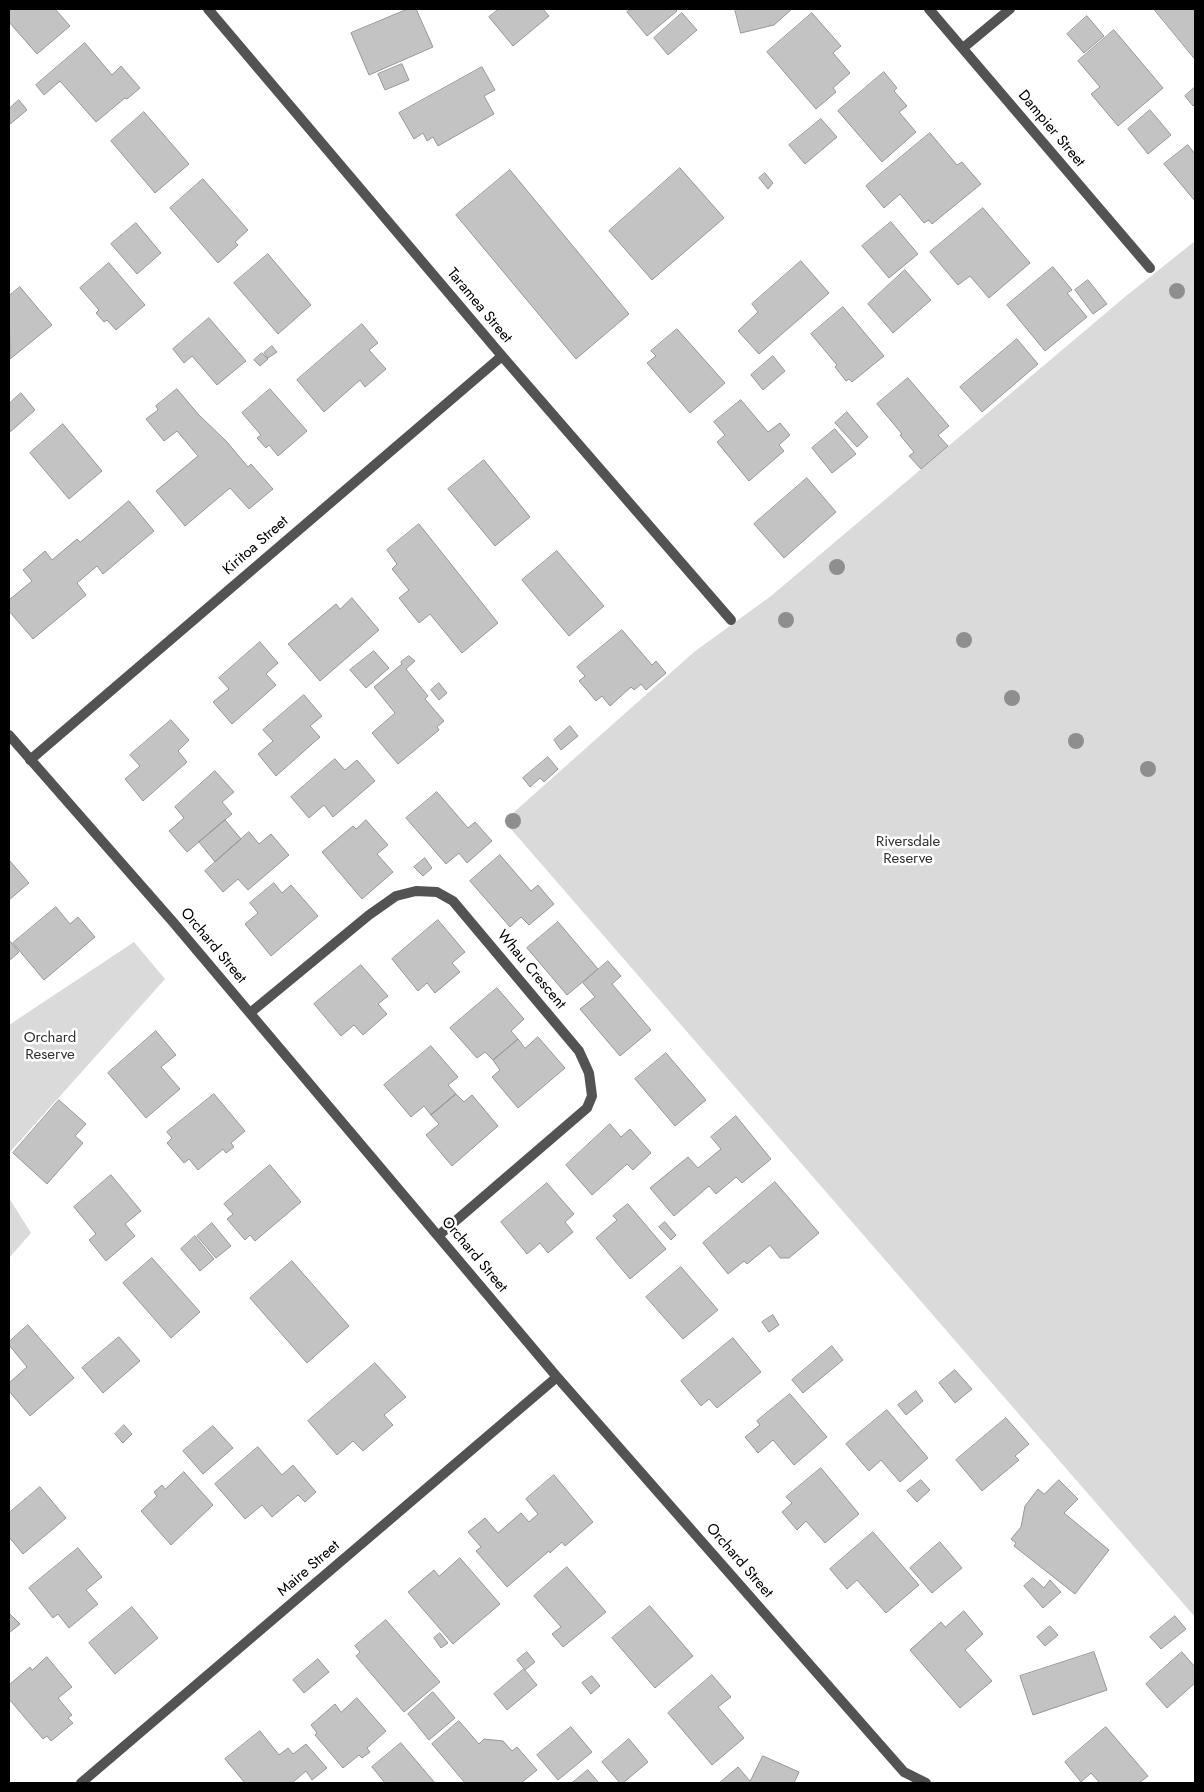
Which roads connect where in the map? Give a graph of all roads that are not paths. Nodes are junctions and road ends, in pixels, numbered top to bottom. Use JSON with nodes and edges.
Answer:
{"nodes":[{"id":1,"x":208,"y":9,"type":"edge"},
{"id":2,"x":930,"y":9,"type":"edge"},
{"id":3,"x":1010,"y":9,"type":"edge"},
{"id":4,"x":963,"y":48,"type":"junction"},
{"id":5,"x":1150,"y":268,"type":"dead end"},
{"id":6,"x":502,"y":356,"type":"junction"},
{"id":7,"x":731,"y":620,"type":"dead end"},
{"id":8,"x":9,"y":735,"type":"edge"},
{"id":9,"x":30,"y":760,"type":"junction"},
{"id":10,"x":250,"y":1013,"type":"junction"},
{"id":11,"x":438,"y":1236,"type":"junction"},
{"id":12,"x":557,"y":1376,"type":"junction"},
{"id":13,"x":81,"y":1783,"type":"edge"},
{"id":14,"x":926,"y":1783,"type":"edge"}],
"edges":[{"from":1,"to":6,"type":"street","name":"Taramea Street"},
{"from":2,"to":4,"type":"street","name":"Dampier Street"},
{"from":3,"to":4,"type":"street"},
{"from":4,"to":5,"type":"street","name":"Dampier Street"},
{"from":6,"to":7,"type":"street","name":"Taramea Street"},
{"from":6,"to":9,"type":"street","name":"Kiritoa Street"},
{"from":8,"to":9,"type":"street","name":"Orchard Street"},
{"from":9,"to":10,"type":"street","name":"Orchard Street"},
{"from":10,"to":11,"type":"street","name":"Orchard Street"},
{"from":10,"to":11,"type":"street","name":"Whau Crescent"},
{"from":11,"to":12,"type":"street","name":"Orchard Street"},
{"from":12,"to":13,"type":"street","name":"Maire Street"},
{"from":12,"to":14,"type":"street","name":"Orchard Street"}]}
